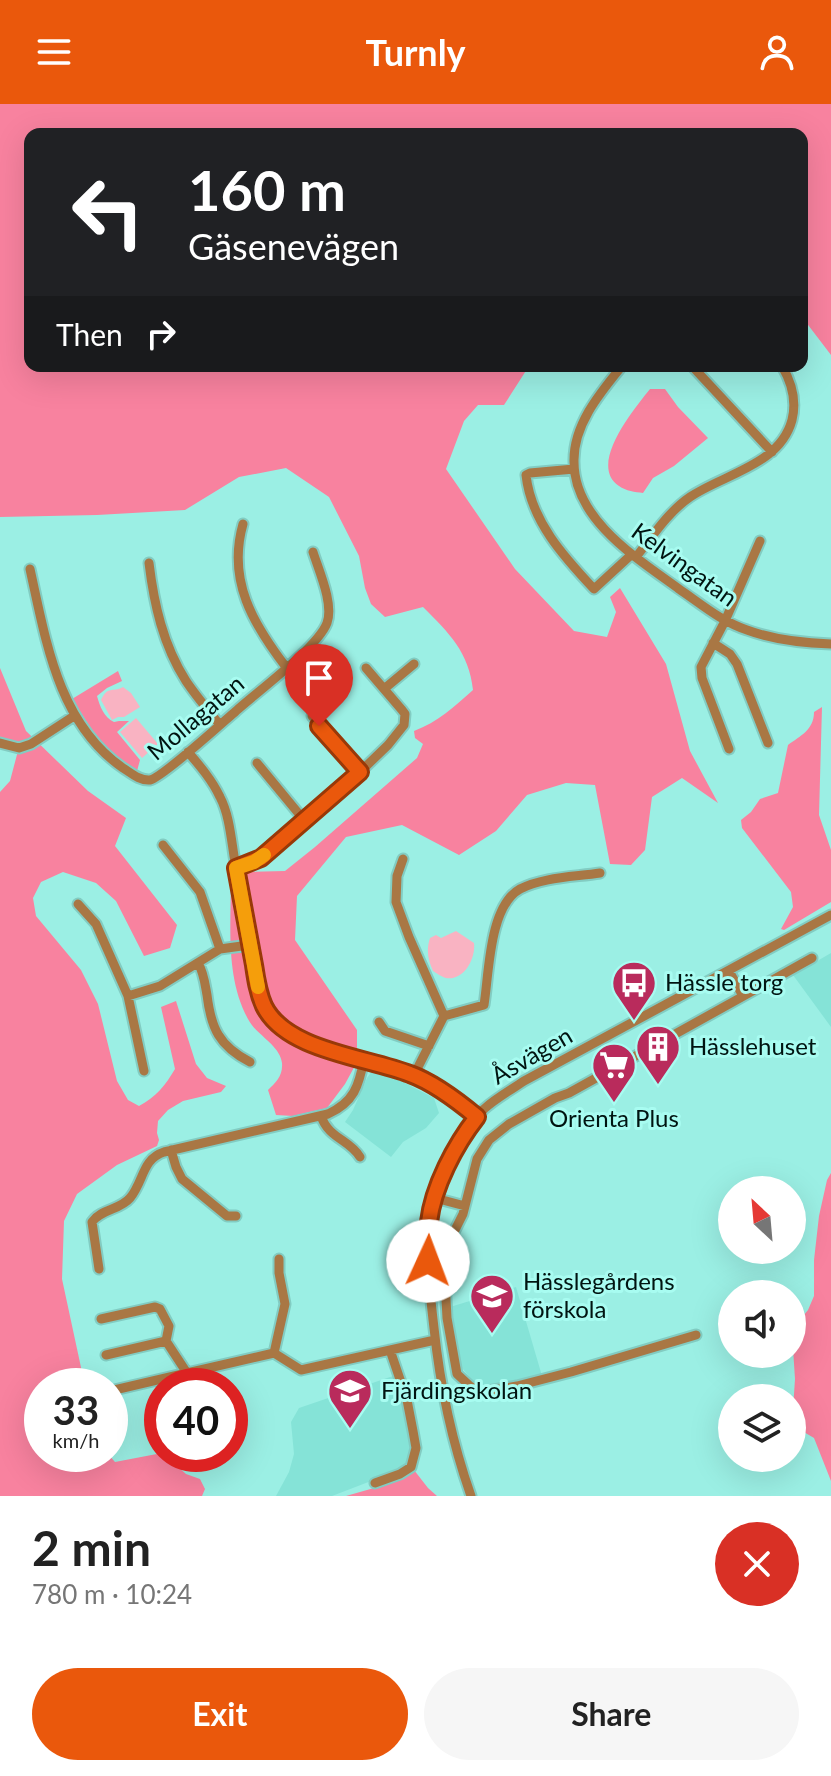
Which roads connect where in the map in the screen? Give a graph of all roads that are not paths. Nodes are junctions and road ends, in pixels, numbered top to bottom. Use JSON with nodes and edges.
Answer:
{"nodes":[{"id":1,"x":617,"y":372,"type":"edge"},
{"id":2,"x":698,"y":372,"type":"edge"},
{"id":3,"x":785,"y":372,"type":"edge"},
{"id":4,"x":772,"y":452,"type":"junction"},
{"id":5,"x":574,"y":469,"type":"junction"},
{"id":6,"x":243,"y":524,"type":"dead end"},
{"id":7,"x":760,"y":541,"type":"dead end"},
{"id":8,"x":313,"y":552,"type":"dead end"},
{"id":9,"x":633,"y":556,"type":"junction"},
{"id":10,"x":149,"y":563,"type":"dead end"},
{"id":11,"x":30,"y":569,"type":"dead end"},
{"id":12,"x":725,"y":621,"type":"junction"},
{"id":13,"x":713,"y":643,"type":"junction"},
{"id":14,"x":831,"y":644,"type":"edge"},
{"id":15,"x":414,"y":664,"type":"dead end"},
{"id":16,"x":286,"y":667,"type":"junction"},
{"id":17,"x":366,"y":668,"type":"dead end"},
{"id":18,"x":384,"y":689,"type":"junction"},
{"id":19,"x":74,"y":716,"type":"junction"},
{"id":20,"x":312,"y":716,"type":"dead end"},
{"id":21,"x":220,"y":725,"type":"junction"},
{"id":22,"x":0,"y":743,"type":"edge"},
{"id":23,"x":768,"y":743,"type":"dead end"},
{"id":24,"x":729,"y":749,"type":"dead end"},
{"id":25,"x":188,"y":752,"type":"junction"},
{"id":26,"x":257,"y":763,"type":"dead end"},
{"id":27,"x":360,"y":772,"type":"junction"},
{"id":28,"x":304,"y":820,"type":"junction"},
{"id":29,"x":163,"y":845,"type":"dead end"},
{"id":30,"x":403,"y":859,"type":"dead end"},
{"id":31,"x":236,"y":868,"type":"junction"},
{"id":32,"x":600,"y":873,"type":"dead end"},
{"id":33,"x":78,"y":904,"type":"dead end"},
{"id":34,"x":831,"y":915,"type":"edge"},
{"id":35,"x":249,"y":945,"type":"junction"},
{"id":36,"x":220,"y":949,"type":"junction"},
{"id":37,"x":812,"y":958,"type":"dead end"},
{"id":38,"x":198,"y":963,"type":"junction"},
{"id":39,"x":729,"y":971,"type":"junction"},
{"id":40,"x":128,"y":996,"type":"junction"},
{"id":41,"x":743,"y":996,"type":"junction"},
{"id":42,"x":444,"y":1016,"type":"junction"},
{"id":43,"x":379,"y":1022,"type":"dead end"},
{"id":44,"x":429,"y":1046,"type":"junction"},
{"id":45,"x":364,"y":1059,"type":"junction"},
{"id":46,"x":250,"y":1062,"type":"dead end"},
{"id":47,"x":144,"y":1071,"type":"dead end"},
{"id":48,"x":414,"y":1075,"type":"junction"},
{"id":49,"x":321,"y":1116,"type":"junction"},
{"id":50,"x":477,"y":1117,"type":"junction"},
{"id":51,"x":171,"y":1150,"type":"junction"},
{"id":52,"x":360,"y":1157,"type":"dead end"},
{"id":53,"x":435,"y":1198,"type":"junction"},
{"id":54,"x":465,"y":1206,"type":"junction"},
{"id":55,"x":236,"y":1216,"type":"dead end"},
{"id":56,"x":279,"y":1259,"type":"dead end"},
{"id":57,"x":99,"y":1269,"type":"dead end"},
{"id":58,"x":101,"y":1319,"type":"dead end"},
{"id":59,"x":696,"y":1335,"type":"dead end"},
{"id":60,"x":435,"y":1340,"type":"junction"},
{"id":61,"x":166,"y":1341,"type":"junction"},
{"id":62,"x":390,"y":1350,"type":"junction"},
{"id":63,"x":274,"y":1353,"type":"junction"},
{"id":64,"x":106,"y":1355,"type":"dead end"},
{"id":65,"x":184,"y":1368,"type":"edge"},
{"id":66,"x":209,"y":1368,"type":"edge"},
{"id":67,"x":375,"y":1483,"type":"dead end"},
{"id":68,"x":471,"y":1496,"type":"edge"}],
"edges":[{"from":1,"to":5,"type":"street","name":"Kelvingatan"},
{"from":2,"to":4,"type":"street"},
{"from":3,"to":4,"type":"street"},
{"from":4,"to":9,"type":"street"},
{"from":5,"to":9,"type":"street","name":"Kelvingatan"},
{"from":5,"to":9,"type":"street"},
{"from":6,"to":16,"type":"street"},
{"from":7,"to":12,"type":"street"},
{"from":8,"to":16,"type":"street","name":"Mollagatan"},
{"from":9,"to":12,"type":"street","name":"Kelvingatan"},
{"from":10,"to":21,"type":"street"},
{"from":11,"to":19,"type":"street","name":"Mollagatan"},
{"from":12,"to":13,"type":"street"},
{"from":12,"to":14,"type":"street","name":"Kelvingatan"},
{"from":13,"to":23,"type":"street"},
{"from":13,"to":24,"type":"street"},
{"from":15,"to":18,"type":"street"},
{"from":16,"to":21,"type":"street","name":"Mollagatan"},
{"from":17,"to":18,"type":"street"},
{"from":18,"to":27,"type":"street"},
{"from":19,"to":22,"type":"street"},
{"from":19,"to":25,"type":"street","name":"Mollagatan"},
{"from":20,"to":27,"type":"street"},
{"from":21,"to":25,"type":"street","name":"Mollagatan"},
{"from":25,"to":31,"type":"street"},
{"from":26,"to":28,"type":"street"},
{"from":27,"to":28,"type":"street"},
{"from":28,"to":31,"type":"street"},
{"from":29,"to":36,"type":"street"},
{"from":30,"to":42,"type":"street"},
{"from":31,"to":35,"type":"street"},
{"from":32,"to":42,"type":"street"},
{"from":33,"to":40,"type":"street"},
{"from":34,"to":39,"type":"street","name":"Åsvägen"},
{"from":35,"to":36,"type":"street"},
{"from":35,"to":45,"type":"street"},
{"from":36,"to":38,"type":"street"},
{"from":37,"to":41,"type":"street"},
{"from":38,"to":40,"type":"street"},
{"from":38,"to":46,"type":"street"},
{"from":39,"to":41,"type":"street"},
{"from":39,"to":50,"type":"street","name":"Åsvägen"},
{"from":40,"to":47,"type":"street"},
{"from":41,"to":54,"type":"street"},
{"from":42,"to":44,"type":"street"},
{"from":43,"to":44,"type":"street"},
{"from":44,"to":48,"type":"street"},
{"from":45,"to":48,"type":"street"},
{"from":45,"to":49,"type":"street"},
{"from":48,"to":50,"type":"street"},
{"from":49,"to":51,"type":"street"},
{"from":49,"to":52,"type":"street"},
{"from":50,"to":53,"type":"street","name":"Åsvägen"},
{"from":51,"to":55,"type":"street"},
{"from":51,"to":57,"type":"street"},
{"from":53,"to":54,"type":"street"},
{"from":53,"to":60,"type":"street","name":"Åsvägen"},
{"from":54,"to":59,"type":"street"},
{"from":56,"to":63,"type":"street"},
{"from":58,"to":61,"type":"street"},
{"from":60,"to":62,"type":"street"},
{"from":60,"to":68,"type":"street","name":"Åsvägen"},
{"from":61,"to":64,"type":"street"},
{"from":61,"to":65,"type":"street"},
{"from":62,"to":63,"type":"street"},
{"from":62,"to":67,"type":"street"},
{"from":63,"to":66,"type":"street"}]}
